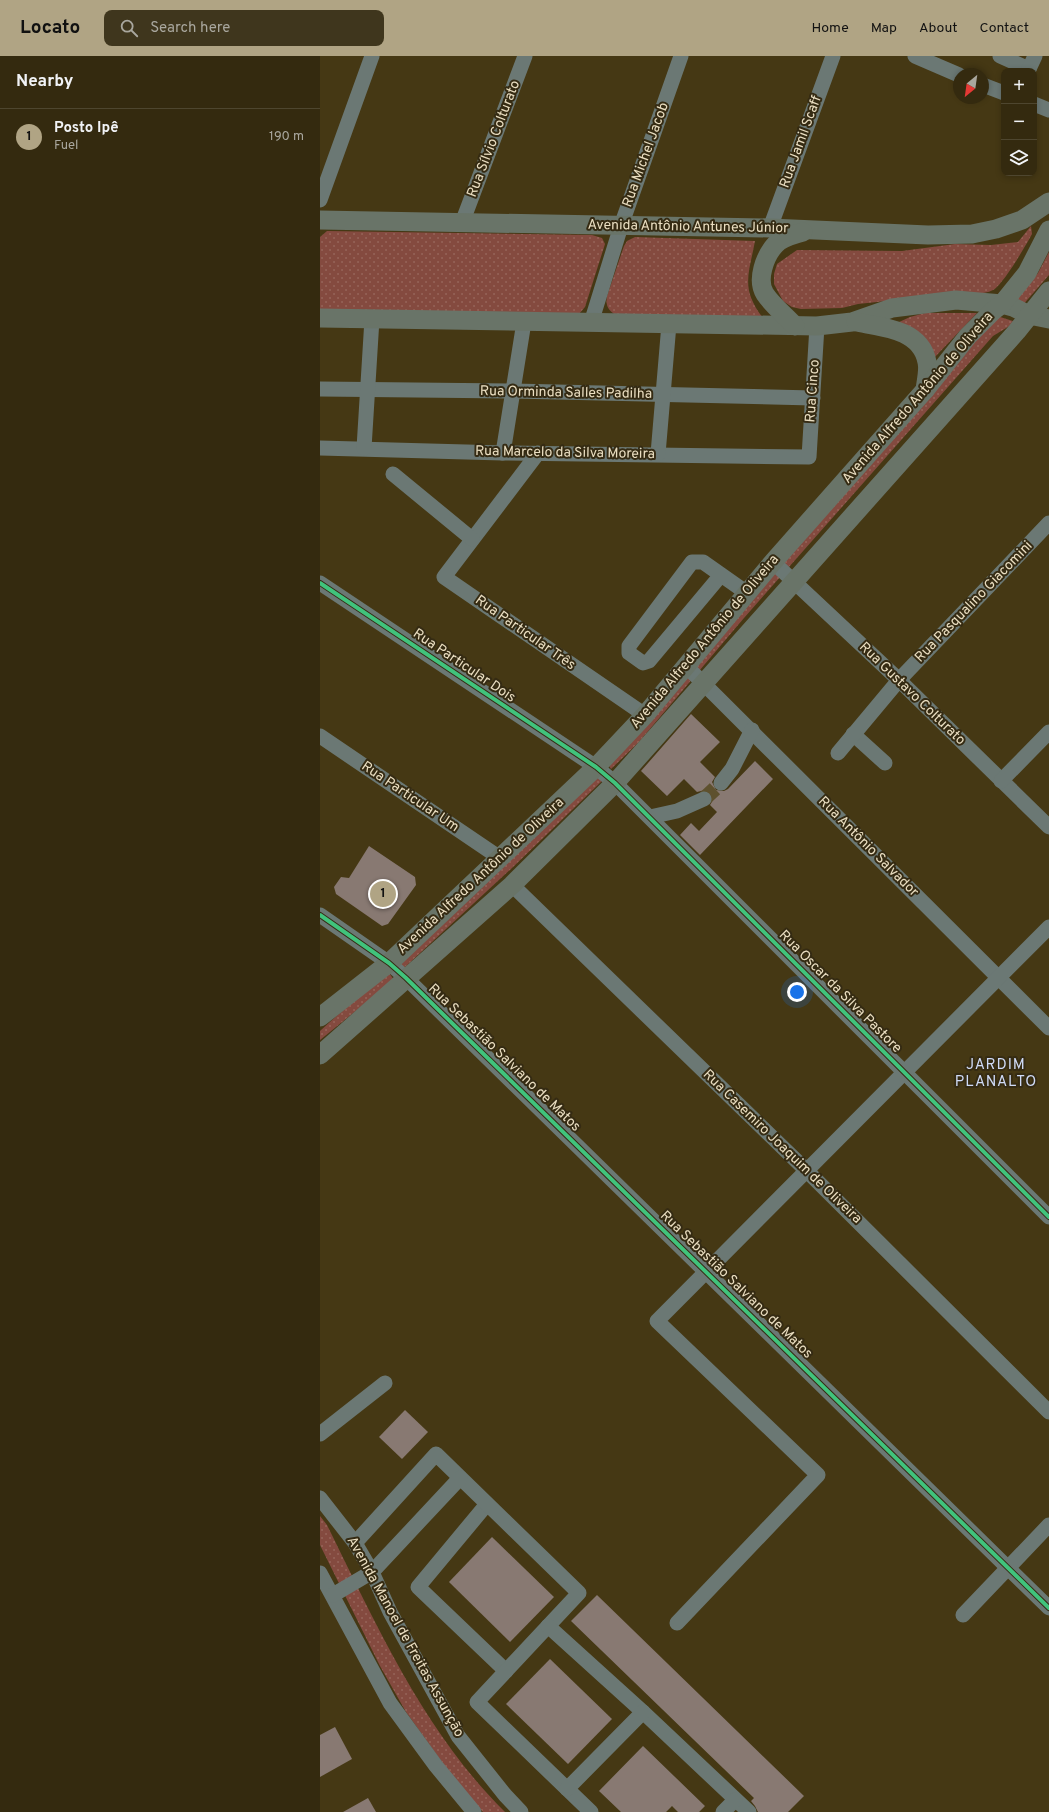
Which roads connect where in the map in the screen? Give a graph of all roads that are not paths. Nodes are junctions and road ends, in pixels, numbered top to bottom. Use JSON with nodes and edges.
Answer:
{"nodes":[{"id":1,"x":372,"y":56,"type":"edge"},
{"id":2,"x":526,"y":56,"type":"edge"},
{"id":3,"x":681,"y":56,"type":"edge"},
{"id":4,"x":833,"y":56,"type":"edge"},
{"id":5,"x":915,"y":56,"type":"edge"},
{"id":6,"x":1000,"y":56,"type":"edge"},
{"id":7,"x":941,"y":61,"type":"edge"},
{"id":8,"x":1030,"y":65,"type":"edge"},
{"id":9,"x":953,"y":70,"type":"edge"},
{"id":10,"x":989,"y":87,"type":"edge"},
{"id":11,"x":1001,"y":92,"type":"edge"},
{"id":12,"x":1037,"y":105,"type":"edge"},
{"id":13,"x":1049,"y":110,"type":"edge"},
{"id":14,"x":320,"y":200,"type":"edge"},
{"id":15,"x":1049,"y":202,"type":"edge"},
{"id":16,"x":320,"y":220,"type":"edge"},
{"id":17,"x":462,"y":223,"type":"junction"},
{"id":18,"x":621,"y":226,"type":"junction"},
{"id":19,"x":770,"y":228,"type":"junction"},
{"id":20,"x":1049,"y":230,"type":"edge"},
{"id":21,"x":809,"y":231,"type":"junction"},
{"id":22,"x":1049,"y":291,"type":"edge"},
{"id":23,"x":1002,"y":304,"type":"junction"},
{"id":24,"x":1029,"y":315,"type":"junction"},
{"id":25,"x":320,"y":318,"type":"edge"},
{"id":26,"x":372,"y":319,"type":"junction"},
{"id":27,"x":1049,"y":319,"type":"edge"},
{"id":28,"x":524,"y":322,"type":"junction"},
{"id":29,"x":852,"y":322,"type":"junction"},
{"id":30,"x":591,"y":323,"type":"junction"},
{"id":31,"x":669,"y":324,"type":"junction"},
{"id":32,"x":796,"y":326,"type":"junction"},
{"id":33,"x":817,"y":326,"type":"junction"},
{"id":34,"x":320,"y":389,"type":"edge"},
{"id":35,"x":367,"y":390,"type":"junction"},
{"id":36,"x":925,"y":390,"type":"junction"},
{"id":37,"x":513,"y":391,"type":"junction"},
{"id":38,"x":663,"y":395,"type":"junction"},
{"id":39,"x":813,"y":398,"type":"junction"},
{"id":40,"x":320,"y":448,"type":"edge"},
{"id":41,"x":364,"y":448,"type":"junction"},
{"id":42,"x":503,"y":453,"type":"junction"},
{"id":43,"x":538,"y":454,"type":"junction"},
{"id":44,"x":658,"y":454,"type":"junction"},
{"id":45,"x":809,"y":457,"type":"joint"},
{"id":46,"x":393,"y":474,"type":"dead end"},
{"id":47,"x":1049,"y":523,"type":"edge"},
{"id":48,"x":472,"y":538,"type":"junction"},
{"id":49,"x":773,"y":562,"type":"junction"},
{"id":50,"x":721,"y":575,"type":"junction"},
{"id":51,"x":794,"y":581,"type":"junction"},
{"id":52,"x":320,"y":583,"type":"edge"},
{"id":53,"x":747,"y":593,"type":"junction"},
{"id":54,"x":686,"y":666,"type":"junction"},
{"id":55,"x":899,"y":680,"type":"junction"},
{"id":56,"x":704,"y":683,"type":"junction"},
{"id":57,"x":645,"y":715,"type":"junction"},
{"id":58,"x":752,"y":730,"type":"junction"},
{"id":59,"x":1049,"y":732,"type":"edge"},
{"id":60,"x":853,"y":734,"type":"junction"},
{"id":61,"x":320,"y":736,"type":"edge"},
{"id":62,"x":838,"y":752,"type":"dead end"},
{"id":63,"x":885,"y":764,"type":"dead end"},
{"id":64,"x":596,"y":767,"type":"junction"},
{"id":65,"x":1001,"y":781,"type":"junction"},
{"id":66,"x":616,"y":782,"type":"junction"},
{"id":67,"x":721,"y":783,"type":"tunnel mouth"},
{"id":68,"x":704,"y":799,"type":"tunnel mouth"},
{"id":69,"x":650,"y":817,"type":"junction"},
{"id":70,"x":1049,"y":827,"type":"edge"},
{"id":71,"x":500,"y":858,"type":"junction"},
{"id":72,"x":512,"y":885,"type":"junction"},
{"id":73,"x":320,"y":915,"type":"edge"},
{"id":74,"x":1049,"y":927,"type":"edge"},
{"id":75,"x":389,"y":963,"type":"junction"},
{"id":76,"x":406,"y":978,"type":"junction"},
{"id":77,"x":998,"y":978,"type":"junction"},
{"id":78,"x":320,"y":1017,"type":"edge"},
{"id":79,"x":1049,"y":1028,"type":"edge"},
{"id":80,"x":320,"y":1055,"type":"edge"},
{"id":81,"x":905,"y":1072,"type":"junction"},
{"id":82,"x":807,"y":1171,"type":"junction"},
{"id":83,"x":1049,"y":1217,"type":"edge"},
{"id":84,"x":706,"y":1272,"type":"junction"},
{"id":85,"x":385,"y":1383,"type":"dead end"},
{"id":86,"x":1049,"y":1412,"type":"edge"},
{"id":87,"x":320,"y":1434,"type":"edge"},
{"id":88,"x":460,"y":1478,"type":"junction"},
{"id":89,"x":320,"y":1498,"type":"edge"},
{"id":90,"x":487,"y":1504,"type":"junction"},
{"id":91,"x":1049,"y":1525,"type":"edge"},
{"id":92,"x":355,"y":1543,"type":"junction"},
{"id":93,"x":1008,"y":1568,"type":"junction"},
{"id":94,"x":372,"y":1572,"type":"junction"},
{"id":95,"x":320,"y":1573,"type":"edge"},
{"id":96,"x":333,"y":1595,"type":"junction"},
{"id":97,"x":1049,"y":1608,"type":"edge"},
{"id":98,"x":962,"y":1615,"type":"dead end"},
{"id":99,"x":677,"y":1623,"type":"dead end"},
{"id":100,"x":548,"y":1626,"type":"junction"},
{"id":101,"x":506,"y":1671,"type":"junction"},
{"id":102,"x":643,"y":1712,"type":"junction"},
{"id":103,"x":567,"y":1789,"type":"junction"},
{"id":104,"x":735,"y":1800,"type":"junction"},
{"id":105,"x":474,"y":1812,"type":"edge"},
{"id":106,"x":521,"y":1812,"type":"edge"},
{"id":107,"x":591,"y":1812,"type":"edge"},
{"id":108,"x":723,"y":1812,"type":"edge"},
{"id":109,"x":748,"y":1812,"type":"edge"}],
"edges":[{"from":1,"to":14,"type":"street"},
{"from":2,"to":17,"type":"street","name":"Rua Sílvio Colturato"},
{"from":3,"to":18,"type":"street","name":"Rua Michel Jacob"},
{"from":4,"to":19,"type":"street","name":"Rua Jamil Scaff"},
{"from":5,"to":7,"type":"street"},
{"from":6,"to":8,"type":"street"},
{"from":7,"to":9,"type":"street"},
{"from":10,"to":11,"type":"street"},
{"from":12,"to":13,"type":"street"},
{"from":15,"to":21,"type":"main road","name":"Avenida Antônio Antunes Júnior"},
{"from":16,"to":17,"type":"main road","name":"Avenida Antônio Antunes Júnior"},
{"from":17,"to":18,"type":"main road","name":"Avenida Antônio Antunes Júnior"},
{"from":18,"to":19,"type":"main road","name":"Avenida Antônio Antunes Júnior"},
{"from":18,"to":30,"type":"street","name":"Rua Michel Jacob"},
{"from":19,"to":21,"type":"main road","name":"Avenida Antônio Antunes Júnior"},
{"from":20,"to":23,"type":"main road","name":"Avenida Alfredo Antônio de Oliveira"},
{"from":21,"to":32,"type":"main road"},
{"from":22,"to":24,"type":"main road","name":"Avenida Alfredo Antônio de Oliveira"},
{"from":23,"to":24,"type":"main road"},
{"from":23,"to":29,"type":"main road"},
{"from":23,"to":36,"type":"main road","name":"Avenida Alfredo Antônio de Oliveira"},
{"from":24,"to":27,"type":"main road"},
{"from":24,"to":51,"type":"main road","name":"Avenida Alfredo Antônio de Oliveira"},
{"from":25,"to":26,"type":"main road"},
{"from":26,"to":28,"type":"main road"},
{"from":26,"to":35,"type":"street"},
{"from":28,"to":30,"type":"main road"},
{"from":28,"to":37,"type":"street"},
{"from":29,"to":33,"type":"main road"},
{"from":29,"to":36,"type":"main road"},
{"from":30,"to":31,"type":"main road"},
{"from":31,"to":32,"type":"main road"},
{"from":31,"to":38,"type":"street"},
{"from":32,"to":33,"type":"main road"},
{"from":33,"to":39,"type":"street","name":"Rua Cinco"},
{"from":34,"to":35,"type":"street","name":"Rua Orminda Salles Padilha"},
{"from":35,"to":37,"type":"street","name":"Rua Orminda Salles Padilha"},
{"from":35,"to":41,"type":"street"},
{"from":36,"to":49,"type":"main road","name":"Avenida Alfredo Antônio de Oliveira"},
{"from":37,"to":38,"type":"street","name":"Rua Orminda Salles Padilha"},
{"from":37,"to":42,"type":"street"},
{"from":38,"to":39,"type":"street","name":"Rua Orminda Salles Padilha"},
{"from":38,"to":44,"type":"street"},
{"from":39,"to":45,"type":"street","name":"Rua Cinco"},
{"from":40,"to":41,"type":"street","name":"Rua Marcelo da Silva Moreira"},
{"from":41,"to":42,"type":"street","name":"Rua Marcelo da Silva Moreira"},
{"from":42,"to":43,"type":"street","name":"Rua Marcelo da Silva Moreira"},
{"from":43,"to":44,"type":"street","name":"Rua Marcelo da Silva Moreira"},
{"from":43,"to":48,"type":"street","name":"Rua Particular Três"},
{"from":44,"to":45,"type":"street","name":"Rua Marcelo da Silva Moreira"},
{"from":46,"to":48,"type":"street"},
{"from":47,"to":55,"type":"street","name":"Rua Pasqualino Giacomini"},
{"from":48,"to":57,"type":"street","name":"Rua Particular Três"},
{"from":49,"to":51,"type":"street","name":"Rua Gustavo Colturato"},
{"from":49,"to":53,"type":"main road","name":"Avenida Alfredo Antônio de Oliveira"},
{"from":50,"to":50,"type":"street"},
{"from":50,"to":53,"type":"street"},
{"from":51,"to":55,"type":"street","name":"Rua Gustavo Colturato"},
{"from":51,"to":56,"type":"main road","name":"Avenida Alfredo Antônio de Oliveira"},
{"from":52,"to":64,"type":"street","name":"Rua Particular Dois"},
{"from":53,"to":54,"type":"main road","name":"Avenida Alfredo Antônio de Oliveira"},
{"from":54,"to":56,"type":"street","name":"Rua Antônio Salvador"},
{"from":54,"to":57,"type":"main road","name":"Avenida Alfredo Antônio de Oliveira"},
{"from":55,"to":60,"type":"street","name":"Rua Pasqualino Giacomini"},
{"from":55,"to":65,"type":"street","name":"Rua Gustavo Colturato"},
{"from":56,"to":58,"type":"street","name":"Rua Antônio Salvador"},
{"from":56,"to":66,"type":"main road","name":"Avenida Alfredo Antônio de Oliveira"},
{"from":57,"to":64,"type":"main road","name":"Avenida Alfredo Antônio de Oliveira"},
{"from":58,"to":67,"type":"street"},
{"from":58,"to":77,"type":"street","name":"Rua Antônio Salvador"},
{"from":59,"to":65,"type":"street"},
{"from":60,"to":62,"type":"street","name":"Rua Pasqualino Giacomini"},
{"from":60,"to":63,"type":"street"},
{"from":61,"to":71,"type":"street","name":"Rua Particular Um"},
{"from":64,"to":66,"type":"street","name":"Rua Particular Dois"},
{"from":64,"to":71,"type":"main road","name":"Avenida Alfredo Antônio de Oliveira"},
{"from":65,"to":70,"type":"street","name":"Rua Gustavo Colturato"},
{"from":66,"to":69,"type":"street","name":"Rua Oscar da Silva Pastore"},
{"from":66,"to":72,"type":"main road","name":"Avenida Alfredo Antônio de Oliveira"},
{"from":68,"to":69,"type":"street"},
{"from":69,"to":81,"type":"street","name":"Rua Oscar da Silva Pastore"},
{"from":71,"to":75,"type":"main road","name":"Avenida Alfredo Antônio de Oliveira"},
{"from":72,"to":76,"type":"main road","name":"Avenida Alfredo Antônio de Oliveira"},
{"from":72,"to":82,"type":"street","name":"Rua Casemiro Joaquim de Oliveira"},
{"from":73,"to":75,"type":"street","name":"Rua Sebastião Salviano de Matos"},
{"from":74,"to":77,"type":"street"},
{"from":75,"to":76,"type":"street","name":"Rua Sebastião Salviano de Matos"},
{"from":75,"to":78,"type":"main road","name":"Avenida Alfredo Antônio de Oliveira"},
{"from":76,"to":80,"type":"main road","name":"Avenida Alfredo Antônio de Oliveira"},
{"from":76,"to":84,"type":"street","name":"Rua Sebastião Salviano de Matos"},
{"from":77,"to":79,"type":"street","name":"Rua Antônio Salvador"},
{"from":77,"to":81,"type":"street"},
{"from":81,"to":82,"type":"street"},
{"from":81,"to":83,"type":"street","name":"Rua Oscar da Silva Pastore"},
{"from":82,"to":84,"type":"street"},
{"from":82,"to":86,"type":"street","name":"Rua Casemiro Joaquim de Oliveira"},
{"from":84,"to":93,"type":"street","name":"Rua Sebastião Salviano de Matos"},
{"from":84,"to":99,"type":"street"},
{"from":85,"to":87,"type":"street"},
{"from":88,"to":90,"type":"street"},
{"from":88,"to":92,"type":"street"},
{"from":88,"to":94,"type":"street"},
{"from":89,"to":92,"type":"street","name":"Avenida Manoel de Freitas Assunção"},
{"from":90,"to":100,"type":"street"},
{"from":90,"to":101,"type":"street"},
{"from":91,"to":93,"type":"street"},
{"from":92,"to":94,"type":"street","name":"Avenida Manoel de Freitas Assunção"},
{"from":93,"to":97,"type":"street","name":"Rua Sebastião Salviano de Matos"},
{"from":93,"to":98,"type":"street"},
{"from":94,"to":96,"type":"street"},
{"from":94,"to":106,"type":"street","name":"Avenida Manoel de Freitas Assunção"},
{"from":95,"to":96,"type":"street"},
{"from":96,"to":105,"type":"street"},
{"from":100,"to":101,"type":"street"},
{"from":100,"to":102,"type":"street"},
{"from":101,"to":103,"type":"street"},
{"from":102,"to":103,"type":"street"},
{"from":102,"to":104,"type":"street"},
{"from":103,"to":107,"type":"street"},
{"from":104,"to":108,"type":"street"},
{"from":104,"to":109,"type":"street"}]}
